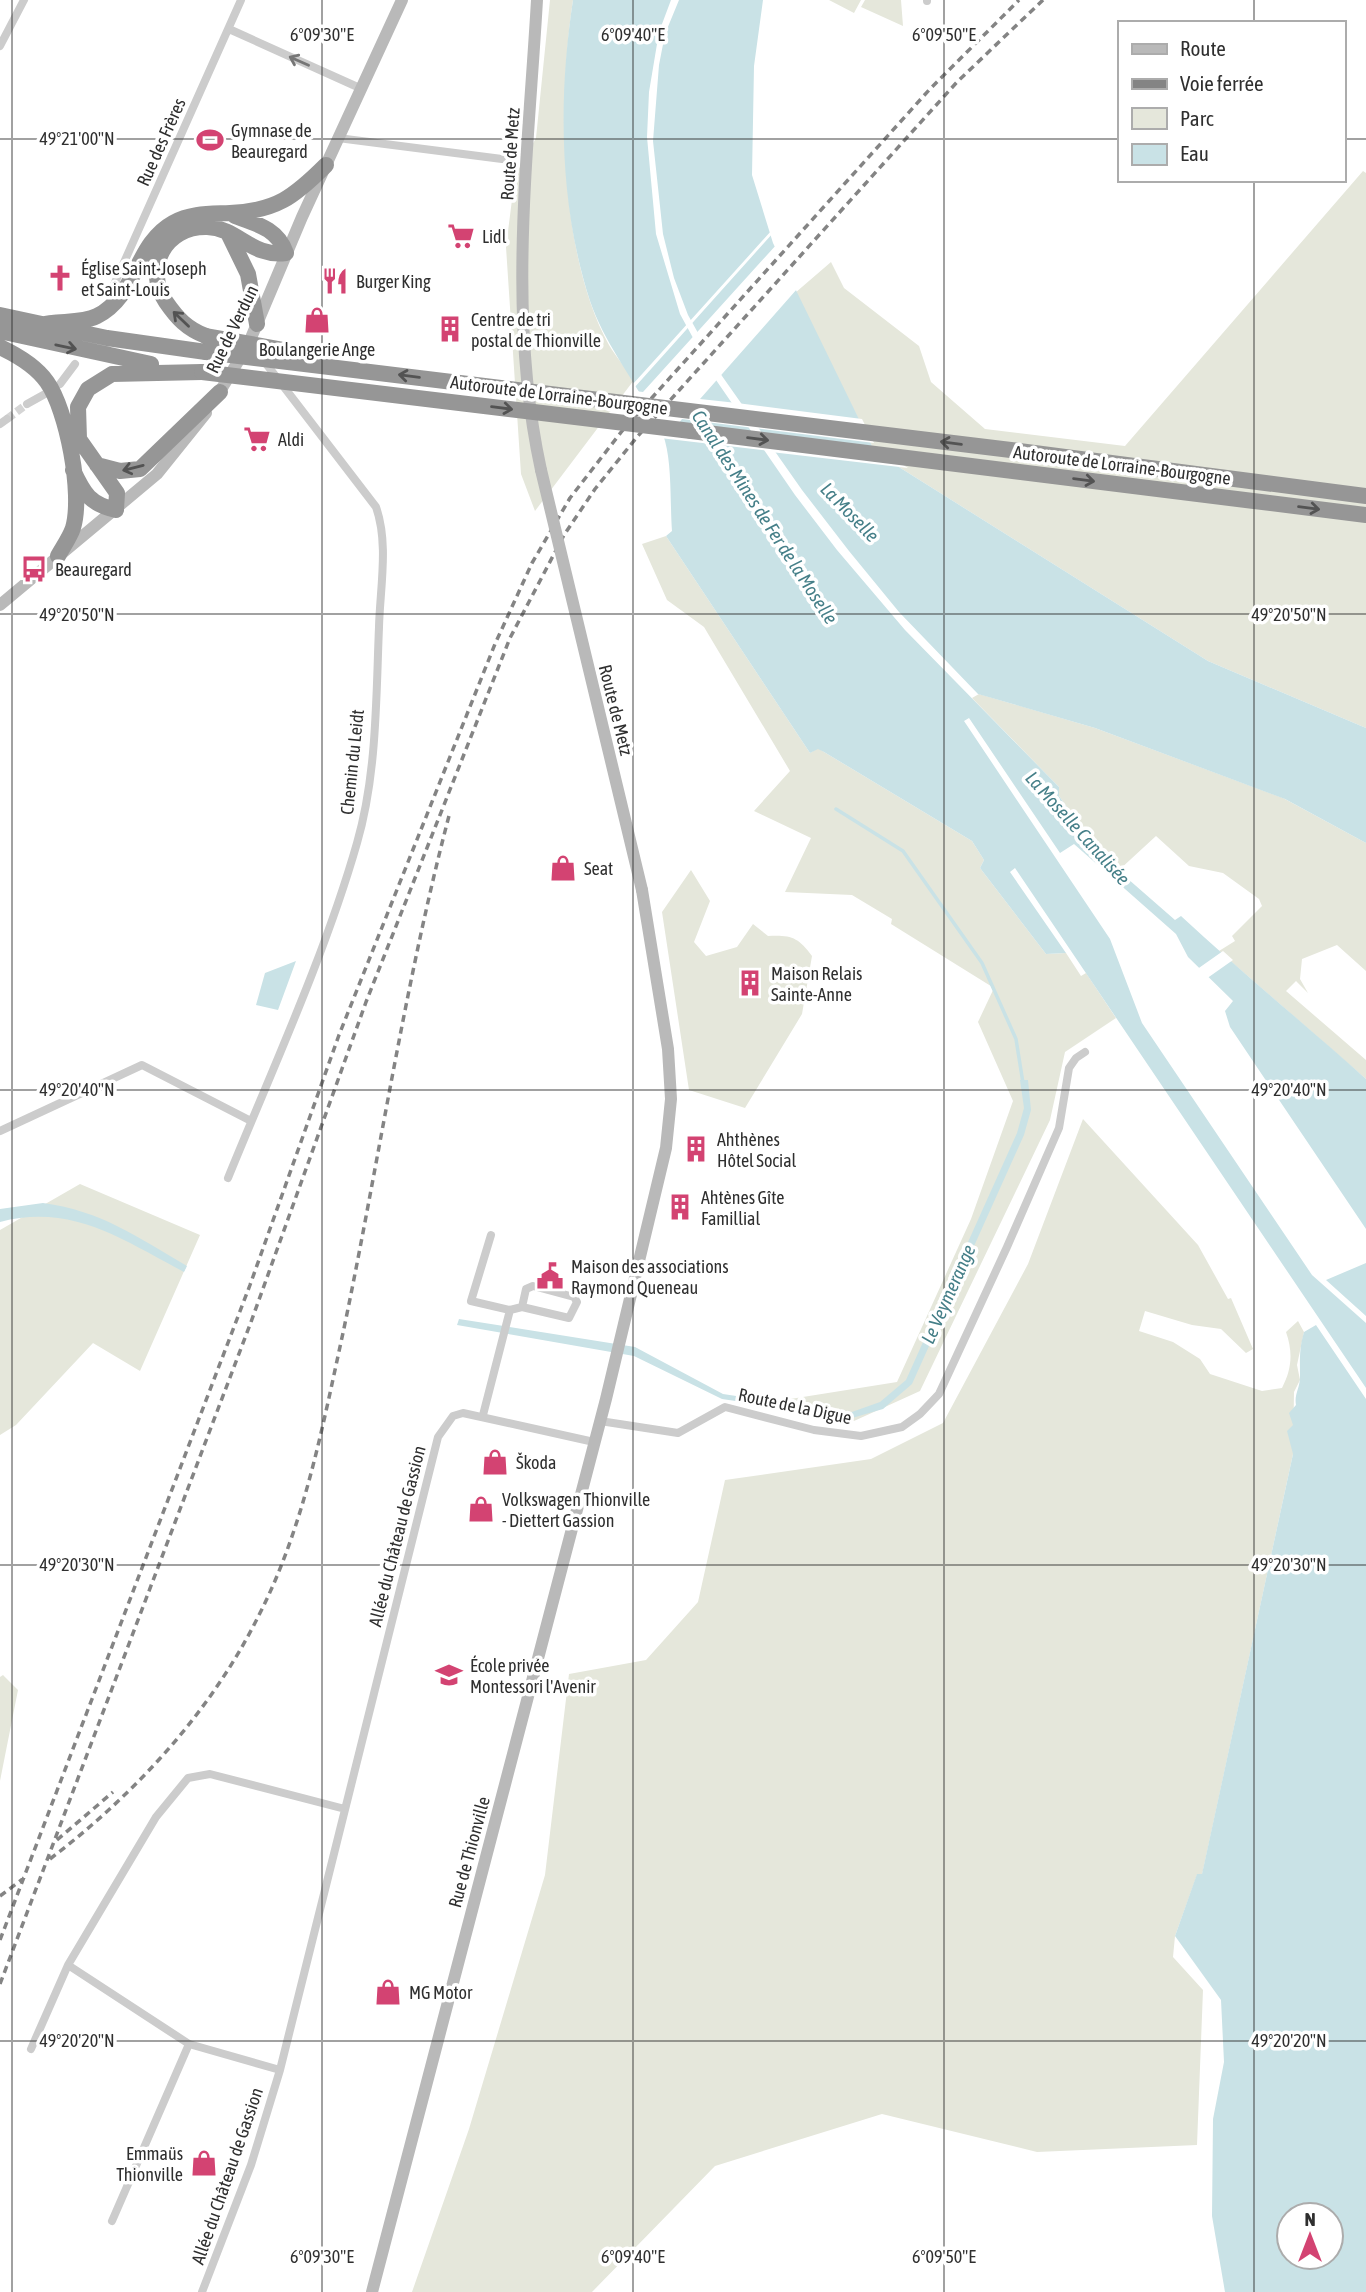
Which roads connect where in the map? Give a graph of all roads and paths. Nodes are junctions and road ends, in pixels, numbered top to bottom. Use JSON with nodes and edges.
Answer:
{"nodes":[{"id":1,"x":24,"y":0,"type":"edge"},
{"id":2,"x":242,"y":0,"type":"edge"},
{"id":3,"x":402,"y":0,"type":"edge"},
{"id":4,"x":537,"y":0,"type":"edge"},
{"id":5,"x":229,"y":29,"type":"junction"},
{"id":6,"x":0,"y":46,"type":"edge"},
{"id":7,"x":362,"y":89,"type":"junction"},
{"id":8,"x":338,"y":138,"type":"junction"},
{"id":9,"x":502,"y":159,"type":"dead end"},
{"id":10,"x":326,"y":165,"type":"junction"},
{"id":11,"x":229,"y":214,"type":"junction"},
{"id":12,"x":228,"y":233,"type":"junction"},
{"id":13,"x":286,"y":253,"type":"junction"},
{"id":14,"x":110,"y":296,"type":"dead end"},
{"id":15,"x":0,"y":316,"type":"edge"},
{"id":16,"x":257,"y":324,"type":"junction"},
{"id":17,"x":40,"y":325,"type":"junction"},
{"id":18,"x":0,"y":331,"type":"edge"},
{"id":19,"x":206,"y":344,"type":"junction"},
{"id":20,"x":248,"y":345,"type":"junction"},
{"id":21,"x":0,"y":347,"type":"edge"},
{"id":22,"x":241,"y":358,"type":"junction"},
{"id":23,"x":265,"y":362,"type":"junction"},
{"id":24,"x":75,"y":364,"type":"dead end"},
{"id":25,"x":202,"y":372,"type":"junction"},
{"id":26,"x":60,"y":384,"type":"dead end"},
{"id":27,"x":220,"y":392,"type":"junction"},
{"id":28,"x":45,"y":394,"type":"dead end"},
{"id":29,"x":27,"y":404,"type":"tunnel mouth"},
{"id":30,"x":97,"y":465,"type":"junction"},
{"id":31,"x":73,"y":470,"type":"junction"},
{"id":32,"x":1366,"y":496,"type":"edge"},
{"id":33,"x":116,"y":510,"type":"junction"},
{"id":34,"x":1366,"y":515,"type":"edge"},
{"id":35,"x":58,"y":556,"type":"junction"},
{"id":36,"x":0,"y":605,"type":"edge"},
{"id":37,"x":1084,"y":1052,"type":"dead end"},
{"id":38,"x":251,"y":1121,"type":"junction"},
{"id":39,"x":0,"y":1130,"type":"edge"},
{"id":40,"x":228,"y":1178,"type":"dead end"},
{"id":41,"x":491,"y":1235,"type":"dead end"},
{"id":42,"x":522,"y":1307,"type":"junction"},
{"id":43,"x":510,"y":1310,"type":"junction"},
{"id":44,"x":483,"y":1415,"type":"junction"},
{"id":45,"x":600,"y":1421,"type":"junction"},
{"id":46,"x":594,"y":1441,"type":"junction"},
{"id":47,"x":345,"y":1809,"type":"junction"},
{"id":48,"x":68,"y":1965,"type":"junction"},
{"id":49,"x":190,"y":2044,"type":"junction"},
{"id":50,"x":31,"y":2049,"type":"dead end"},
{"id":51,"x":280,"y":2070,"type":"junction"},
{"id":52,"x":112,"y":2221,"type":"dead end"},
{"id":53,"x":202,"y":2292,"type":"edge"},
{"id":54,"x":372,"y":2292,"type":"edge"}],
"edges":[{"from":1,"to":6,"type":"street"},
{"from":2,"to":5,"type":"street","name":"Rue des Frères"},
{"from":3,"to":7,"type":"main road","name":"Rue de Verdun"},
{"from":4,"to":45,"type":"main road","name":"Route de Metz","bridge":true},
{"from":7,"to":5,"type":"street","one_way":true},
{"from":5,"to":14,"type":"street","name":"Rue des Frères"},
{"from":7,"to":8,"type":"main road","name":"Rue de Verdun"},
{"from":8,"to":9,"type":"street"},
{"from":8,"to":10,"type":"main road","name":"Rue de Verdun"},
{"from":10,"to":11,"type":"highway"},
{"from":10,"to":13,"type":"main road","name":"Rue de Verdun"},
{"from":11,"to":13,"type":"highway"},
{"from":11,"to":17,"type":"highway"},
{"from":12,"to":13,"type":"highway"},
{"from":12,"to":16,"type":"highway"},
{"from":19,"to":12,"type":"highway","one_way":true},
{"from":13,"to":16,"type":"main road","name":"Rue de Verdun"},
{"from":15,"to":17,"type":"highway"},
{"from":16,"to":20,"type":"main road","name":"Rue de Verdun"},
{"from":17,"to":19,"type":"highway"},
{"from":18,"to":25,"type":"highway","name":"Autoroute de Lorraine-Bourgogne","one_way":true},
{"from":32,"to":19,"type":"highway","name":"Autoroute de Lorraine-Bourgogne","one_way":true,"bridge":true},
{"from":20,"to":22,"type":"main road","name":"Rue de Verdun"},
{"from":20,"to":23,"type":"street","name":"Chemin du Leidt"},
{"from":21,"to":31,"type":"highway"},
{"from":22,"to":23,"type":"street"},
{"from":22,"to":27,"type":"main road","name":"Rue de Verdun"},
{"from":23,"to":38,"type":"street","name":"Chemin du Leidt"},
{"from":24,"to":26,"type":"street"},
{"from":25,"to":30,"type":"highway"},
{"from":25,"to":34,"type":"highway","name":"Autoroute de Lorraine-Bourgogne","one_way":true,"bridge":true},
{"from":27,"to":30,"type":"highway","one_way":true},
{"from":27,"to":33,"type":"main road","name":"Rue de Verdun"},
{"from":28,"to":29,"type":"street"},
{"from":30,"to":33,"type":"highway"},
{"from":31,"to":33,"type":"highway"},
{"from":31,"to":35,"type":"highway"},
{"from":33,"to":35,"type":"main road","name":"Rue de Verdun"},
{"from":35,"to":36,"type":"main road","name":"Rue de Verdun"},
{"from":37,"to":45,"type":"street","name":"Route de la Digue"},
{"from":38,"to":39,"type":"street"},
{"from":38,"to":40,"type":"street","name":"Chemin du Leidt"},
{"from":41,"to":43,"type":"street"},
{"from":42,"to":42,"type":"street"},
{"from":42,"to":43,"type":"street"},
{"from":43,"to":44,"type":"street"},
{"from":44,"to":46,"type":"street","name":"Allée du Château de Gassion"},
{"from":44,"to":47,"type":"street","name":"Allée du Château de Gassion"},
{"from":45,"to":46,"type":"main road","name":"Rue de Thionville"},
{"from":46,"to":54,"type":"main road","name":"Rue de Thionville"},
{"from":47,"to":48,"type":"street"},
{"from":47,"to":51,"type":"street","name":"Allée du Château de Gassion"},
{"from":48,"to":49,"type":"street","name":"Allée du Château de Gassion"},
{"from":48,"to":50,"type":"street"},
{"from":49,"to":51,"type":"street","name":"Allée du Château de Gassion"},
{"from":49,"to":52,"type":"street"},
{"from":51,"to":53,"type":"street","name":"Allée du Château de Gassion"}]}
